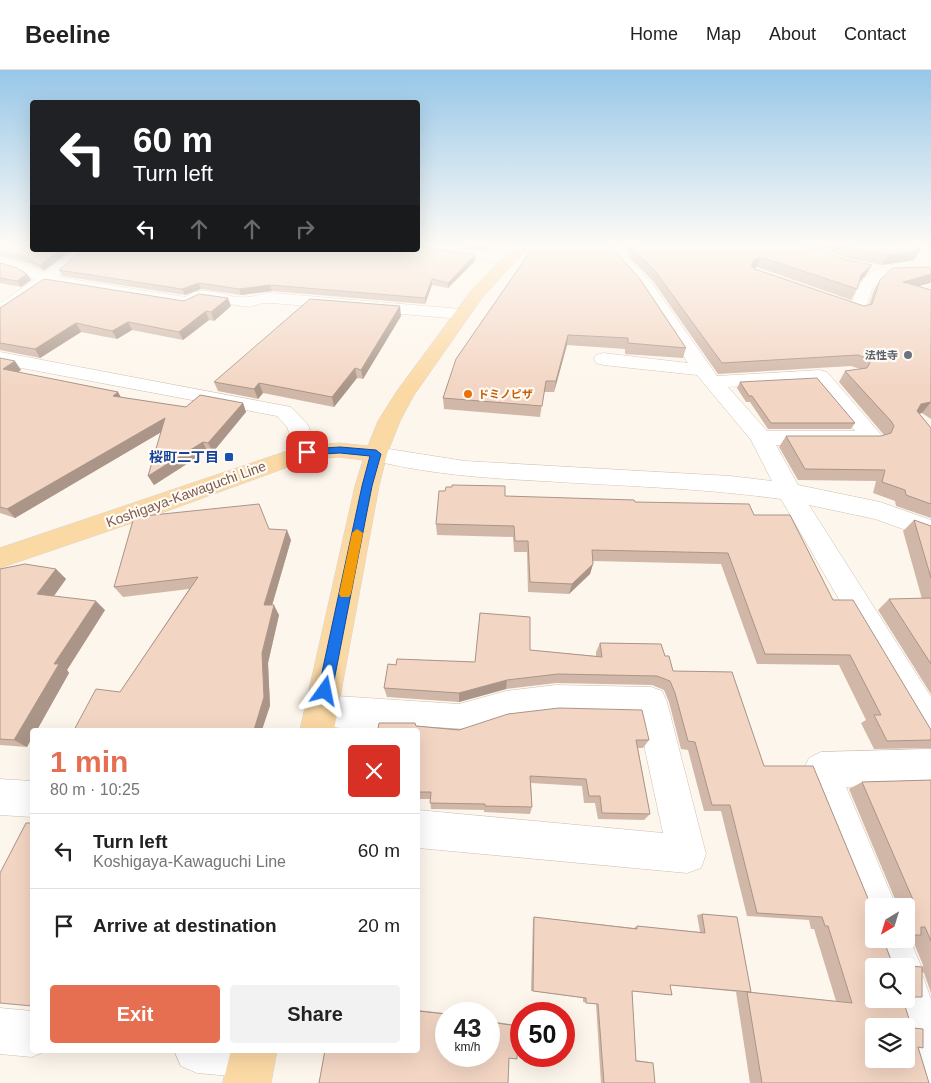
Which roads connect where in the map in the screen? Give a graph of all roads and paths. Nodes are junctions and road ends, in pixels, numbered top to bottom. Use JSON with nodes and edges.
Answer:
{"nodes":[{"id":1,"x":26,"y":293,"type":"edge"},
{"id":2,"x":135,"y":293,"type":"edge"},
{"id":3,"x":478,"y":293,"type":"edge"},
{"id":4,"x":651,"y":293,"type":"edge"},
{"id":5,"x":862,"y":293,"type":"edge"},
{"id":6,"x":812,"y":294,"type":"edge"},
{"id":7,"x":0,"y":311,"type":"edge"},
{"id":8,"x":461,"y":314,"type":"junction"},
{"id":9,"x":0,"y":358,"type":"edge"},
{"id":10,"x":603,"y":359,"type":"dead end"},
{"id":11,"x":843,"y":374,"type":"edge"},
{"id":12,"x":707,"y":376,"type":"junction"},
{"id":13,"x":820,"y":376,"type":"junction"},
{"id":14,"x":761,"y":438,"type":"junction"},
{"id":15,"x":307,"y":452,"type":"junction"},
{"id":16,"x":376,"y":454,"type":"junction"},
{"id":17,"x":789,"y":492,"type":"junction"},
{"id":18,"x":931,"y":530,"type":"edge"},
{"id":19,"x":0,"y":558,"type":"edge"},
{"id":20,"x":319,"y":720,"type":"edge"},
{"id":21,"x":931,"y":727,"type":"edge"},
{"id":22,"x":931,"y":767,"type":"edge"},
{"id":23,"x":0,"y":797,"type":"edge"},
{"id":24,"x":30,"y":799,"type":"edge"},
{"id":25,"x":420,"y":829,"type":"edge"},
{"id":26,"x":873,"y":898,"type":"edge"},
{"id":27,"x":912,"y":1008,"type":"edge"},
{"id":28,"x":0,"y":1031,"type":"edge"},
{"id":29,"x":30,"y":1034,"type":"edge"},
{"id":30,"x":210,"y":1053,"type":"edge"},
{"id":31,"x":251,"y":1063,"type":"edge"},
{"id":32,"x":931,"y":1068,"type":"edge"}],
"edges":[{"from":1,"to":7,"type":"street"},
{"from":2,"to":8,"type":"street"},
{"from":3,"to":8,"type":"main road"},
{"from":4,"to":12,"type":"street"},
{"from":5,"to":6,"type":"street"},
{"from":8,"to":16,"type":"main road"},
{"from":9,"to":15,"type":"street"},
{"from":10,"to":12,"type":"street"},
{"from":11,"to":13,"type":"street"},
{"from":12,"to":13,"type":"street"},
{"from":12,"to":14,"type":"street"},
{"from":13,"to":14,"type":"street"},
{"from":14,"to":17,"type":"street"},
{"from":15,"to":16,"type":"main road","name":"Koshigaya-Kawaguchi Line"},
{"from":15,"to":19,"type":"main road","name":"Koshigaya-Kawaguchi Line"},
{"from":16,"to":17,"type":"street"},
{"from":16,"to":20,"type":"main road"},
{"from":17,"to":18,"type":"street"},
{"from":17,"to":21,"type":"street"},
{"from":20,"to":25,"type":"street"},
{"from":22,"to":26,"type":"street"},
{"from":23,"to":24,"type":"street"},
{"from":27,"to":32,"type":"street"},
{"from":28,"to":29,"type":"street"},
{"from":30,"to":31,"type":"street"}]}
